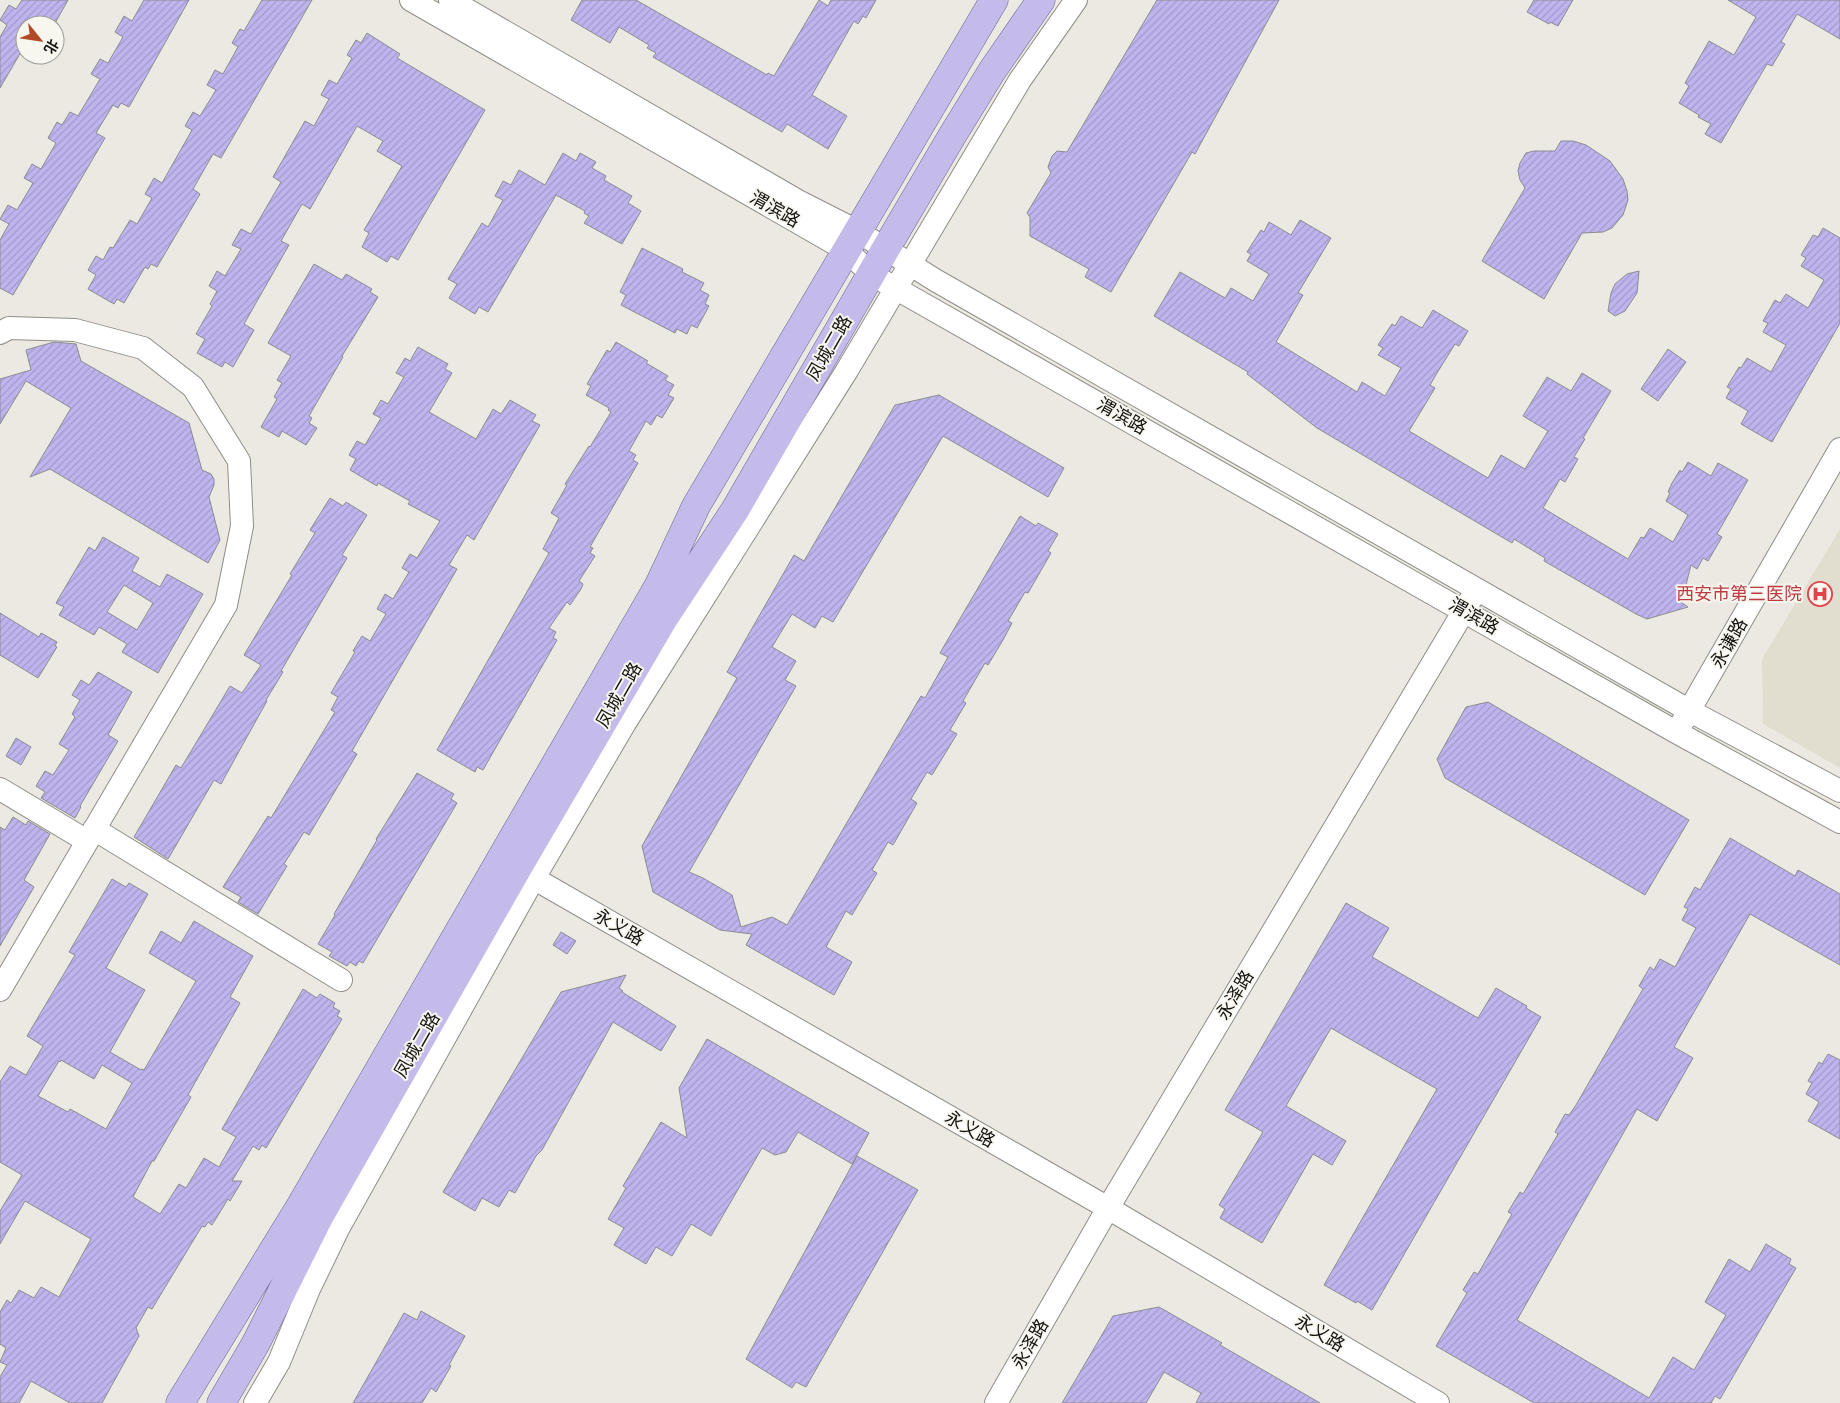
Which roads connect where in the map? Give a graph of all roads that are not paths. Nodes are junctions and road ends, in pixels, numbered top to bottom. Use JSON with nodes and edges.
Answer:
{"nodes":[{"id":1,"x":411,"y":0,"type":"edge"},
{"id":2,"x":450,"y":0,"type":"edge"},
{"id":3,"x":994,"y":0,"type":"edge"},
{"id":4,"x":1041,"y":0,"type":"edge"},
{"id":5,"x":1076,"y":0,"type":"edge"},
{"id":6,"x":852,"y":241,"type":"junction"},
{"id":7,"x":884,"y":250,"type":"junction"},
{"id":8,"x":910,"y":263,"type":"junction"},
{"id":9,"x":872,"y":274,"type":"junction"},
{"id":10,"x":895,"y":288,"type":"junction"},
{"id":11,"x":0,"y":333,"type":"edge"},
{"id":12,"x":1840,"y":449,"type":"edge"},
{"id":13,"x":1477,"y":589,"type":"junction"},
{"id":14,"x":1464,"y":611,"type":"junction"},
{"id":15,"x":1690,"y":711,"type":"junction"},
{"id":16,"x":1676,"y":732,"type":"junction"},
{"id":17,"x":0,"y":789,"type":"edge"},
{"id":18,"x":1840,"y":791,"type":"edge"},
{"id":19,"x":1840,"y":822,"type":"edge"},
{"id":20,"x":91,"y":835,"type":"junction"},
{"id":21,"x":517,"y":869,"type":"junction"},
{"id":22,"x":341,"y":980,"type":"dead end"},
{"id":23,"x":0,"y":990,"type":"edge"},
{"id":24,"x":1108,"y":1208,"type":"junction"},
{"id":25,"x":180,"y":1403,"type":"edge"},
{"id":26,"x":220,"y":1403,"type":"edge"},
{"id":27,"x":255,"y":1403,"type":"edge"},
{"id":28,"x":996,"y":1403,"type":"edge"},
{"id":29,"x":1438,"y":1403,"type":"edge"}],
"edges":[{"from":1,"to":6,"type":"street","name":"渭滨路"},
{"from":2,"to":6,"type":"street","name":"渭滨路"},
{"from":3,"to":6,"type":"main road","name":"凤城二路"},
{"from":4,"to":7,"type":"main road","name":"凤城二路"},
{"from":5,"to":8,"type":"street"},
{"from":6,"to":7,"type":"street","name":"渭滨路"},
{"from":6,"to":9,"type":"street","name":"渭滨路"},
{"from":6,"to":21,"type":"main road","name":"凤城二路"},
{"from":7,"to":8,"type":"street","name":"渭滨路"},
{"from":7,"to":9,"type":"main road","name":"凤城二路"},
{"from":8,"to":10,"type":"street"},
{"from":8,"to":13,"type":"street","name":"渭滨路"},
{"from":9,"to":10,"type":"street","name":"渭滨路"},
{"from":9,"to":21,"type":"main road","name":"凤城二路"},
{"from":10,"to":14,"type":"street","name":"渭滨路"},
{"from":10,"to":21,"type":"street"},
{"from":11,"to":20,"type":"street"},
{"from":12,"to":15,"type":"street","name":"永谦路"},
{"from":13,"to":14,"type":"street","name":"永泽路"},
{"from":13,"to":15,"type":"street","name":"渭滨路"},
{"from":14,"to":16,"type":"street","name":"渭滨路"},
{"from":14,"to":24,"type":"street","name":"永泽路"},
{"from":15,"to":16,"type":"street","name":"永谦路"},
{"from":15,"to":18,"type":"street","name":"渭滨路"},
{"from":16,"to":19,"type":"street","name":"渭滨路"},
{"from":17,"to":20,"type":"street"},
{"from":20,"to":22,"type":"street"},
{"from":20,"to":23,"type":"street"},
{"from":21,"to":24,"type":"street","name":"永义路"},
{"from":21,"to":25,"type":"main road","name":"凤城二路"},
{"from":21,"to":26,"type":"main road","name":"凤城二路"},
{"from":21,"to":27,"type":"street"},
{"from":24,"to":28,"type":"street","name":"永泽路"},
{"from":24,"to":29,"type":"street","name":"永义路"}]}
